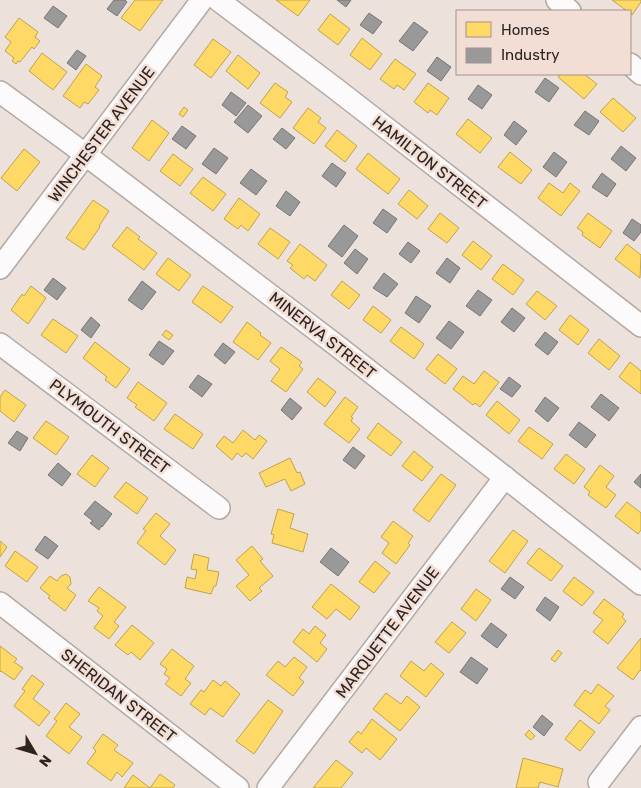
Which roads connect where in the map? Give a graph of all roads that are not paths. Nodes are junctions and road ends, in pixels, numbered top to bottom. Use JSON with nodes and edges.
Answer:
{"nodes":[{"id":1,"x":202,"y":0,"type":"edge"},
{"id":2,"x":218,"y":0,"type":"edge"},
{"id":3,"x":557,"y":0,"type":"edge"},
{"id":4,"x":569,"y":10,"type":"edge"},
{"id":5,"x":631,"y":65,"type":"edge"},
{"id":6,"x":641,"y":74,"type":"edge"},
{"id":7,"x":0,"y":92,"type":"edge"},
{"id":8,"x":85,"y":155,"type":"junction"},
{"id":9,"x":0,"y":268,"type":"edge"},
{"id":10,"x":641,"y":326,"type":"edge"},
{"id":11,"x":0,"y":344,"type":"edge"},
{"id":12,"x":505,"y":477,"type":"junction"},
{"id":13,"x":219,"y":508,"type":"dead end"},
{"id":14,"x":641,"y":584,"type":"edge"},
{"id":15,"x":0,"y":604,"type":"edge"},
{"id":16,"x":641,"y":727,"type":"edge"},
{"id":17,"x":599,"y":782,"type":"dead end"},
{"id":18,"x":238,"y":788,"type":"edge"},
{"id":19,"x":268,"y":788,"type":"edge"}],
"edges":[{"from":1,"to":8,"type":"street","name":"WINCHESTER AVENUE"},
{"from":2,"to":10,"type":"street","name":"HAMILTON STREET"},
{"from":3,"to":4,"type":"street"},
{"from":5,"to":6,"type":"street"},
{"from":7,"to":8,"type":"street","name":"MINERVA STREET"},
{"from":8,"to":9,"type":"street","name":"WINCHESTER AVENUE"},
{"from":8,"to":12,"type":"street","name":"MINERVA STREET"},
{"from":11,"to":13,"type":"street","name":"PLYMOUTH STREET"},
{"from":12,"to":14,"type":"street","name":"MINERVA STREET"},
{"from":12,"to":19,"type":"street","name":"MARQUETTE AVENUE"},
{"from":15,"to":18,"type":"street","name":"SHERIDAN STREET"},
{"from":16,"to":17,"type":"street"}]}
